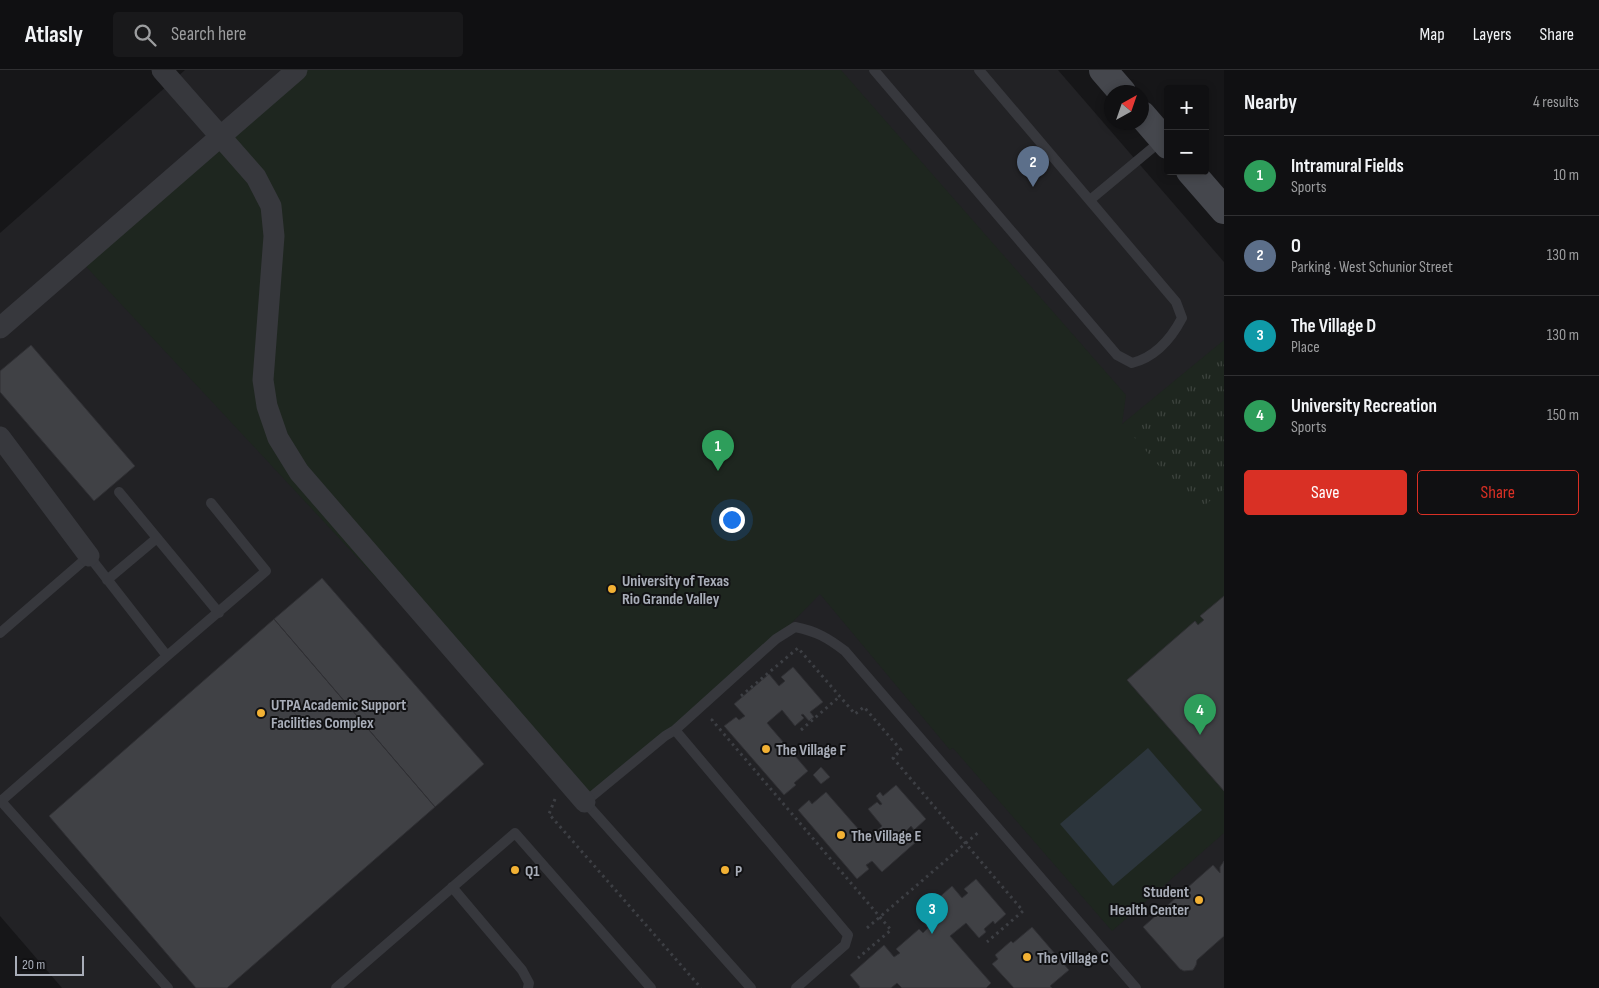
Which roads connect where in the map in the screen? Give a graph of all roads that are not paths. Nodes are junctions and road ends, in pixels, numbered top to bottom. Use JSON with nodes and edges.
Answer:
{"nodes":[{"id":1,"x":162,"y":70,"type":"edge"},
{"id":2,"x":296,"y":70,"type":"edge"},
{"id":3,"x":874,"y":70,"type":"edge"},
{"id":4,"x":979,"y":70,"type":"edge"},
{"id":5,"x":1103,"y":70,"type":"edge"},
{"id":6,"x":1116,"y":85,"type":"edge"},
{"id":7,"x":1149,"y":123,"type":"edge"},
{"id":8,"x":220,"y":137,"type":"junction"},
{"id":9,"x":1164,"y":141,"type":"edge"},
{"id":10,"x":1164,"y":143,"type":"edge"},
{"id":11,"x":1193,"y":175,"type":"edge"},
{"id":12,"x":1090,"y":200,"type":"junction"},
{"id":13,"x":1224,"y":210,"type":"edge"},
{"id":14,"x":0,"y":328,"type":"edge"},
{"id":15,"x":0,"y":437,"type":"edge"},
{"id":16,"x":119,"y":492,"type":"dead end"},
{"id":17,"x":210,"y":503,"type":"dead end"},
{"id":18,"x":157,"y":538,"type":"junction"},
{"id":19,"x":89,"y":556,"type":"junction"},
{"id":20,"x":107,"y":580,"type":"junction"},
{"id":21,"x":218,"y":613,"type":"junction"},
{"id":22,"x":0,"y":633,"type":"edge"},
{"id":23,"x":167,"y":656,"type":"junction"},
{"id":24,"x":675,"y":730,"type":"junction"},
{"id":25,"x":0,"y":800,"type":"edge"},
{"id":26,"x":585,"y":802,"type":"junction"},
{"id":27,"x":452,"y":887,"type":"junction"},
{"id":28,"x":528,"y":986,"type":"edge"},
{"id":29,"x":168,"y":988,"type":"edge"},
{"id":30,"x":336,"y":988,"type":"edge"},
{"id":31,"x":651,"y":988,"type":"edge"},
{"id":32,"x":751,"y":988,"type":"edge"},
{"id":33,"x":796,"y":988,"type":"edge"},
{"id":34,"x":1136,"y":988,"type":"edge"}],
"edges":[{"from":1,"to":8,"type":"street"},
{"from":2,"to":8,"type":"street"},
{"from":3,"to":12,"type":"lane"},
{"from":4,"to":12,"type":"lane"},
{"from":5,"to":6,"type":"main road"},
{"from":7,"to":9,"type":"main road"},
{"from":8,"to":14,"type":"street"},
{"from":8,"to":26,"type":"street"},
{"from":10,"to":12,"type":"lane"},
{"from":11,"to":13,"type":"main road"},
{"from":15,"to":19,"type":"street"},
{"from":16,"to":18,"type":"lane"},
{"from":17,"to":21,"type":"lane"},
{"from":18,"to":20,"type":"lane"},
{"from":18,"to":21,"type":"lane"},
{"from":19,"to":20,"type":"lane"},
{"from":19,"to":22,"type":"lane"},
{"from":20,"to":23,"type":"lane"},
{"from":21,"to":23,"type":"lane"},
{"from":23,"to":25,"type":"lane"},
{"from":24,"to":26,"type":"lane"},
{"from":24,"to":33,"type":"lane"},
{"from":24,"to":34,"type":"lane"},
{"from":25,"to":29,"type":"lane"},
{"from":26,"to":32,"type":"lane"},
{"from":27,"to":28,"type":"lane"},
{"from":27,"to":30,"type":"lane"},
{"from":27,"to":31,"type":"lane"}]}
